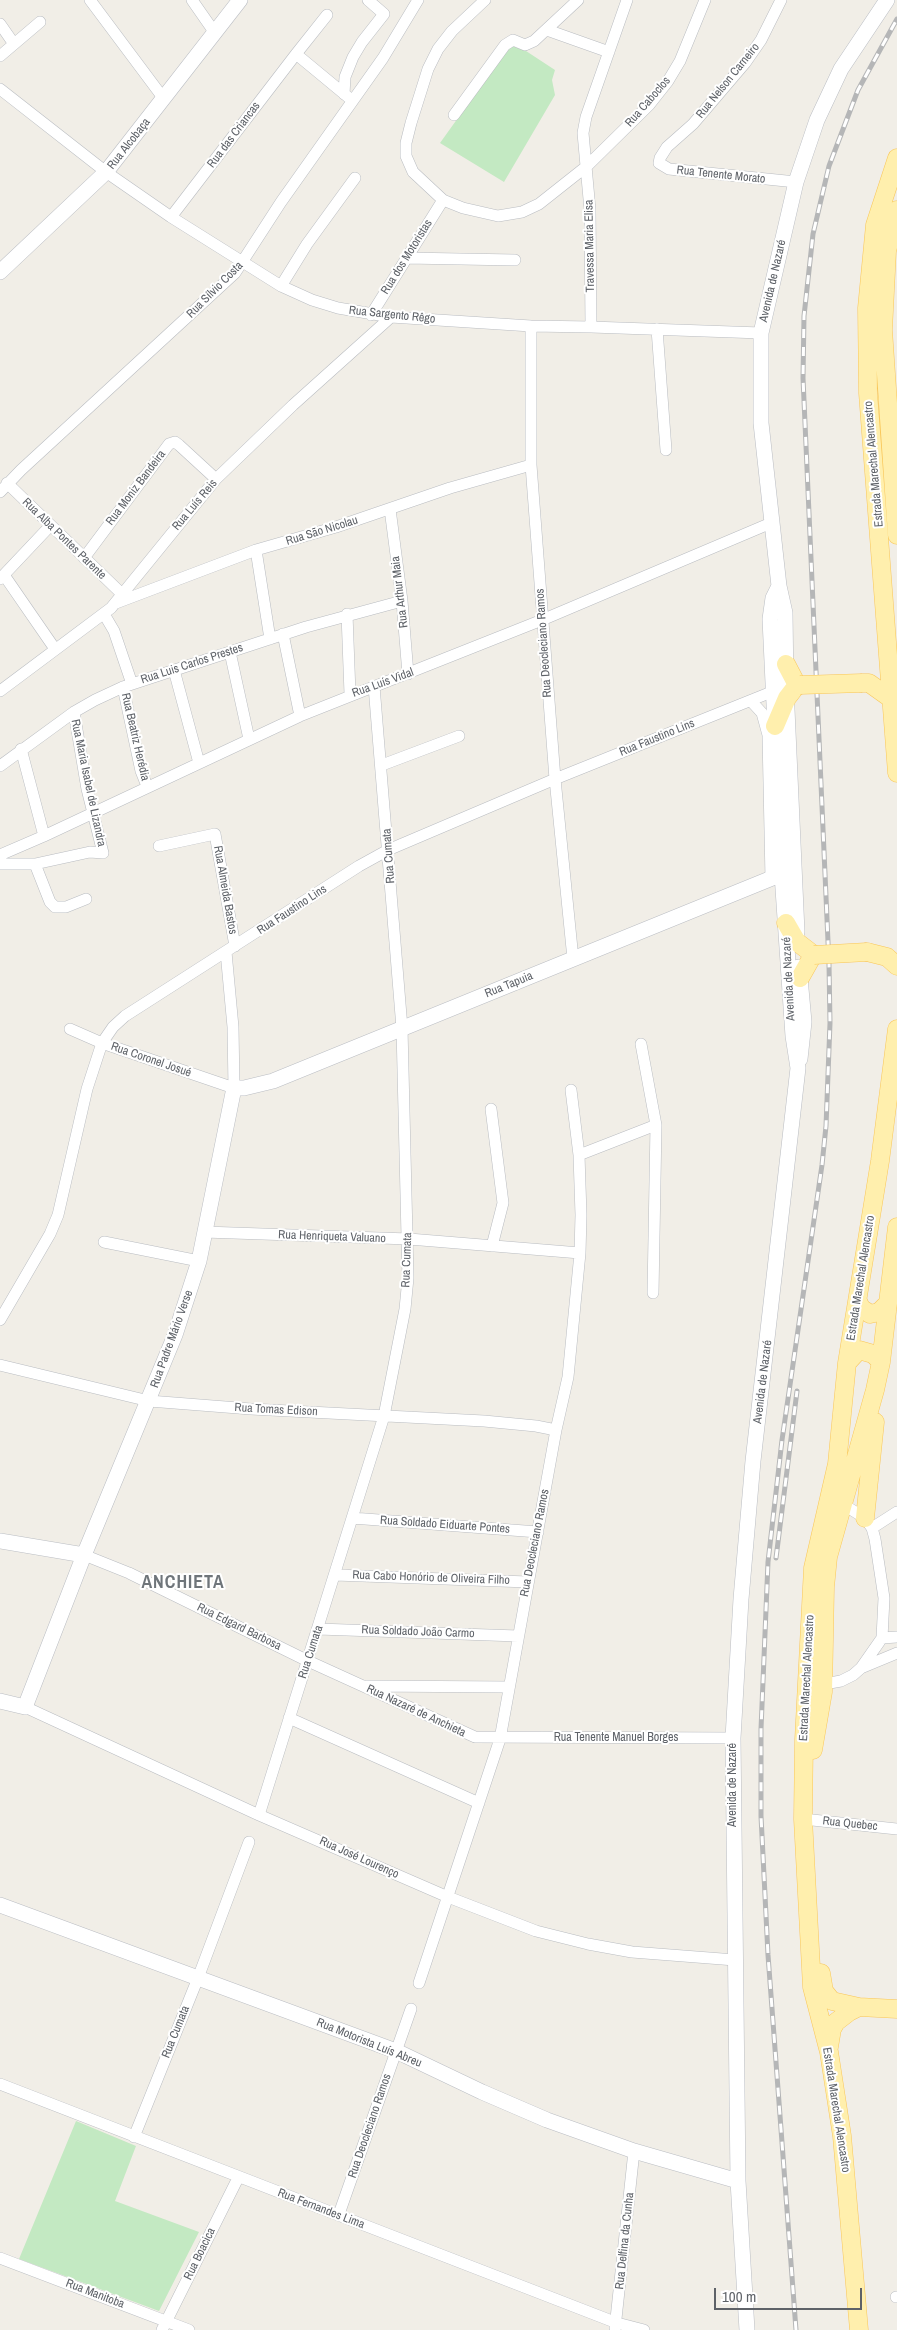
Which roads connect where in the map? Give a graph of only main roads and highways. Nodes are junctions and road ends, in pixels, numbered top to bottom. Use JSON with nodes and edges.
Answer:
{"nodes":[{"id":1,"x":240,"y":0,"type":"edge"},
{"id":2,"x":887,"y":0,"type":"edge"},
{"id":3,"x":897,"y":158,"type":"edge"},
{"id":4,"x":897,"y":210,"type":"edge"},
{"id":5,"x":0,"y":272,"type":"edge"},
{"id":6,"x":891,"y":377,"type":"edge"},
{"id":7,"x":897,"y":535,"type":"edge"},
{"id":8,"x":779,"y":586,"type":"junction"},
{"id":9,"x":786,"y":664,"type":"joint"},
{"id":10,"x":890,"y":664,"type":"junction"},
{"id":11,"x":866,"y":683,"type":"junction"},
{"id":12,"x":789,"y":690,"type":"junction"},
{"id":13,"x":894,"y":700,"type":"edge"},
{"id":14,"x":775,"y":726,"type":"joint"},
{"id":15,"x":897,"y":773,"type":"edge"},
{"id":16,"x":777,"y":876,"type":"junction"},
{"id":17,"x":786,"y":923,"type":"junction"},
{"id":18,"x":797,"y":942,"type":"junction"},
{"id":19,"x":813,"y":954,"type":"junction"},
{"id":20,"x":897,"y":966,"type":"edge"},
{"id":21,"x":800,"y":978,"type":"junction"},
{"id":22,"x":897,"y":1029,"type":"edge"},
{"id":23,"x":798,"y":1068,"type":"junction"},
{"id":24,"x":234,"y":1088,"type":"joint"},
{"id":25,"x":897,"y":1227,"type":"edge"},
{"id":26,"x":858,"y":1301,"type":"junction"},
{"id":27,"x":888,"y":1304,"type":"junction"},
{"id":28,"x":881,"y":1362,"type":"junction"},
{"id":29,"x":847,"y":1363,"type":"junction"},
{"id":30,"x":875,"y":1390,"type":"junction"},
{"id":31,"x":869,"y":1523,"type":"road end"},
{"id":32,"x":0,"y":1541,"type":"edge"},
{"id":33,"x":84,"y":1555,"type":"junction"},
{"id":34,"x":806,"y":1672,"type":"junction"},
{"id":35,"x":824,"y":1684,"type":"junction"},
{"id":36,"x":0,"y":1701,"type":"edge"},
{"id":37,"x":25,"y":1707,"type":"joint"},
{"id":38,"x":807,"y":1819,"type":"junction"},
{"id":39,"x":0,"y":1905,"type":"edge"},
{"id":40,"x":859,"y":2007,"type":"junction"},
{"id":41,"x":897,"y":2009,"type":"edge"},
{"id":42,"x":828,"y":2052,"type":"junction"},
{"id":43,"x":738,"y":2181,"type":"junction"},
{"id":44,"x":748,"y":2330,"type":"edge"},
{"id":45,"x":859,"y":2330,"type":"edge"}],
"edges":[{"from":1,"to":5,"type":"main road","name":"Rua Alcobaça"},
{"from":2,"to":8,"type":"main road","name":"Avenida de Nazaré"},
{"from":3,"to":10,"type":"main road","name":"Estrada Marechal Alencastro"},
{"from":4,"to":6,"type":"main road","name":"Estrada Marechal Alencastro"},
{"from":6,"to":7,"type":"main road","name":"Estrada Marechal Alencastro"},
{"from":8,"to":9,"type":"main road","name":"Avenida de Nazaré"},
{"from":8,"to":12,"type":"main road","name":"Avenida de Nazaré"},
{"from":9,"to":12,"type":"main road"},
{"from":10,"to":11,"type":"main road"},
{"from":10,"to":13,"type":"main road","name":"Estrada Marechal Alencastro"},
{"from":11,"to":12,"type":"main road","bridge":true},
{"from":11,"to":13,"type":"main road"},
{"from":12,"to":14,"type":"main road"},
{"from":12,"to":18,"type":"main road","name":"Avenida de Nazaré"},
{"from":13,"to":15,"type":"main road","name":"Estrada Marechal Alencastro"},
{"from":14,"to":16,"type":"main road","name":"Avenida de Nazaré"},
{"from":16,"to":17,"type":"main road","name":"Avenida de Nazaré"},
{"from":16,"to":24,"type":"main road","name":"Rua Tapuia"},
{"from":17,"to":18,"type":"main road"},
{"from":17,"to":23,"type":"main road","name":"Avenida de Nazaré"},
{"from":18,"to":19,"type":"main road"},
{"from":18,"to":21,"type":"main road","name":"Avenida de Nazaré"},
{"from":19,"to":20,"type":"main road","bridge":true},
{"from":19,"to":21,"type":"main road"},
{"from":21,"to":23,"type":"main road","name":"Avenida de Nazaré"},
{"from":22,"to":26,"type":"main road","name":"Estrada Marechal Alencastro"},
{"from":23,"to":43,"type":"main road","name":"Avenida de Nazaré"},
{"from":24,"to":33,"type":"main road","name":"Rua Padre Mário Verse"},
{"from":25,"to":27,"type":"main road","name":"Estrada Marechal Alencastro"},
{"from":26,"to":27,"type":"main road"},
{"from":26,"to":29,"type":"main road","name":"Estrada Marechal Alencastro"},
{"from":27,"to":28,"type":"main road","name":"Estrada Marechal Alencastro"},
{"from":28,"to":29,"type":"main road"},
{"from":28,"to":30,"type":"main road","name":"Estrada Marechal Alencastro"},
{"from":29,"to":34,"type":"main road","name":"Estrada Marechal Alencastro"},
{"from":30,"to":31,"type":"main road"},
{"from":30,"to":35,"type":"main road","name":"Estrada Marechal Alencastro"},
{"from":32,"to":33,"type":"main road","name":"Rua Edgard Barbosa"},
{"from":33,"to":37,"type":"main road","name":"Rua Padre Mário Verse"},
{"from":34,"to":35,"type":"main road"},
{"from":34,"to":38,"type":"main road","name":"Estrada Marechal Alencastro"},
{"from":35,"to":38,"type":"main road","name":"Estrada Marechal Alencastro"},
{"from":36,"to":37,"type":"main road","name":"Rua José Lourenço"},
{"from":38,"to":40,"type":"main road","name":"Estrada Marechal Alencastro"},
{"from":38,"to":42,"type":"main road","name":"Estrada Marechal Alencastro"},
{"from":39,"to":43,"type":"main road","name":"Rua Motorista Luís Abreu"},
{"from":40,"to":41,"type":"main road","name":"Estrada Marechal Alencastro"},
{"from":40,"to":42,"type":"main road"},
{"from":42,"to":45,"type":"main road","name":"Estrada Marechal Alencastro"},
{"from":43,"to":44,"type":"main road","name":"Avenida de Nazaré"}]}
